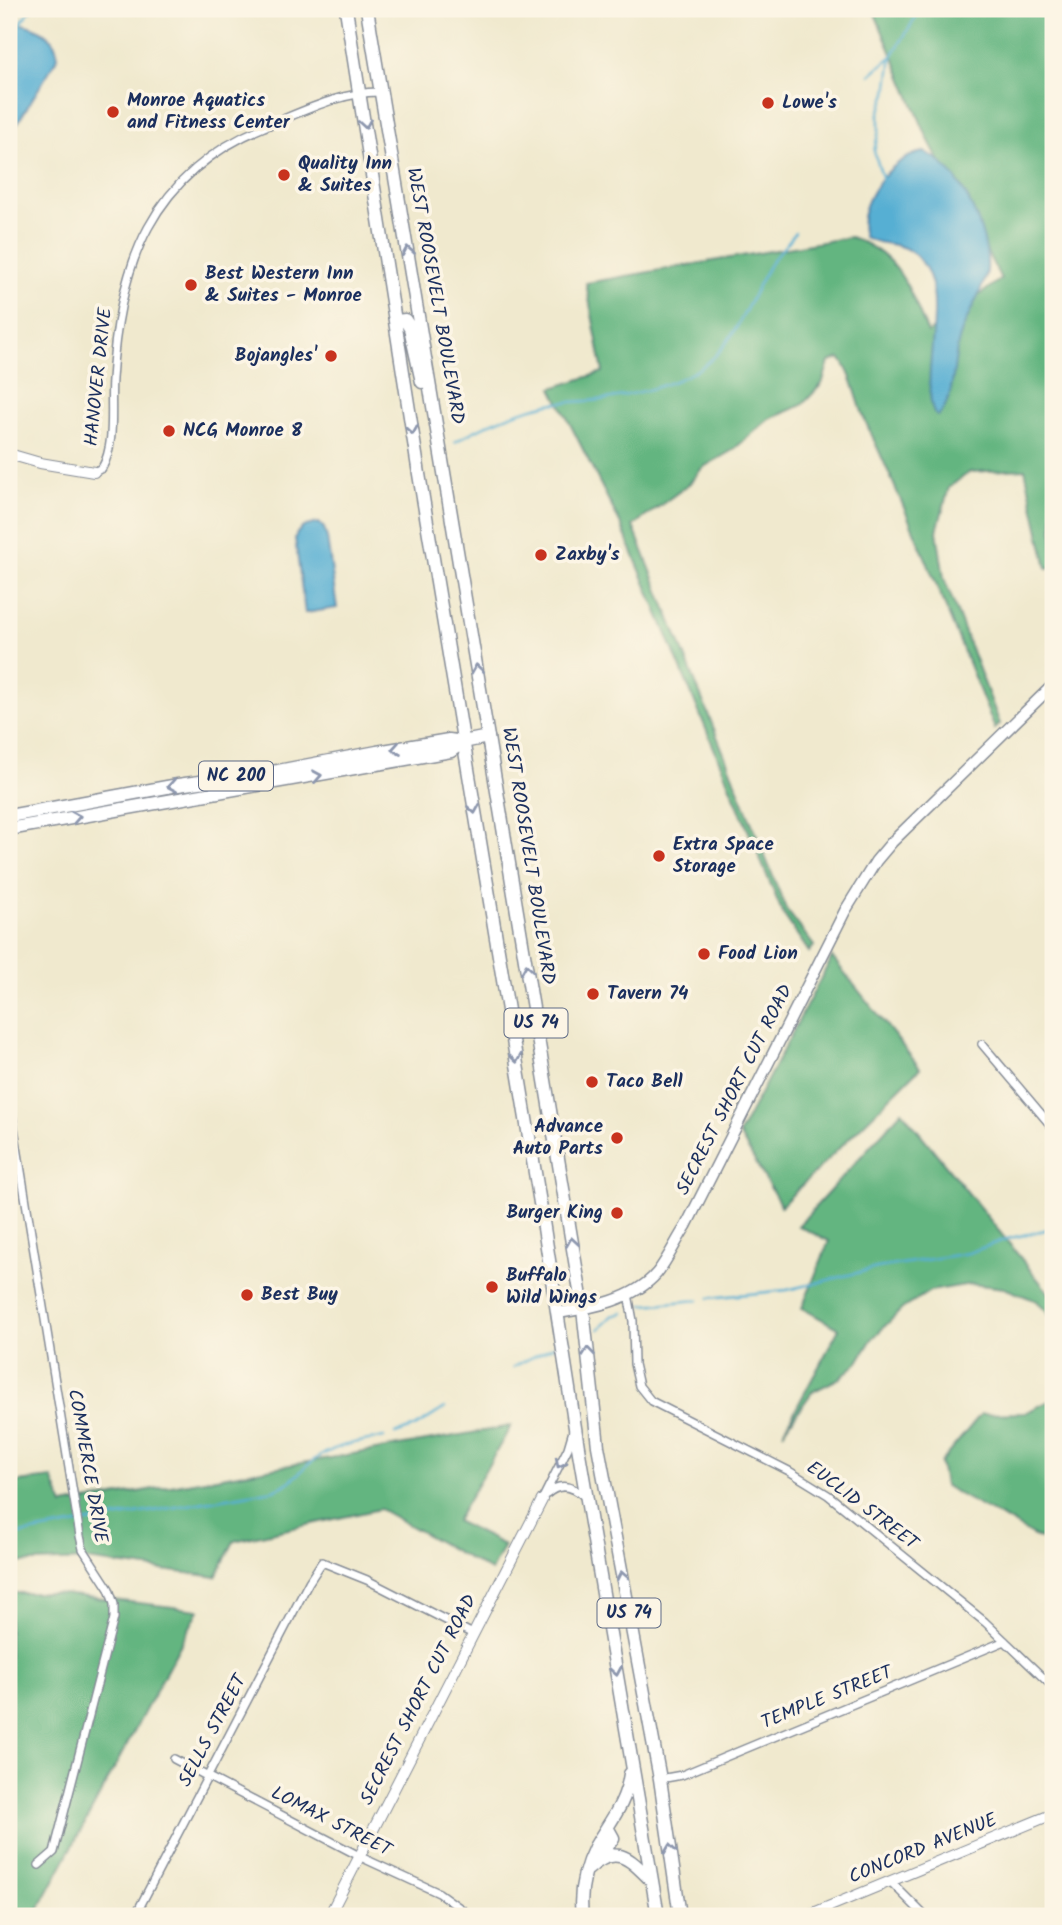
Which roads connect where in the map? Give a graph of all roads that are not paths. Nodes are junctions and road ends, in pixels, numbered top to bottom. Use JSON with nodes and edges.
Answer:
{"nodes":[{"id":1,"x":346,"y":9,"type":"edge"},
{"id":2,"x":367,"y":9,"type":"edge"},
{"id":3,"x":381,"y":92,"type":"junction"},
{"id":4,"x":360,"y":94,"type":"junction"},
{"id":5,"x":396,"y":321,"type":"junction"},
{"id":6,"x":438,"y":436,"type":"junction"},
{"id":7,"x":9,"y":454,"type":"edge"},
{"id":8,"x":94,"y":472,"type":"joint"},
{"id":9,"x":1053,"y":685,"type":"edge"},
{"id":10,"x":488,"y":737,"type":"junction"},
{"id":11,"x":463,"y":742,"type":"junction"},
{"id":12,"x":278,"y":771,"type":"junction"},
{"id":13,"x":226,"y":791,"type":"junction"},
{"id":14,"x":9,"y":816,"type":"edge"},
{"id":15,"x":9,"y":829,"type":"edge"},
{"id":16,"x":982,"y":1044,"type":"dead end"},
{"id":17,"x":9,"y":1097,"type":"edge"},
{"id":18,"x":1053,"y":1128,"type":"edge"},
{"id":19,"x":13,"y":1148,"type":"edge"},
{"id":20,"x":628,"y":1294,"type":"junction"},
{"id":21,"x":583,"y":1309,"type":"junction"},
{"id":22,"x":558,"y":1313,"type":"junction"},
{"id":23,"x":575,"y":1424,"type":"junction"},
{"id":24,"x":586,"y":1497,"type":"junction"},
{"id":25,"x":542,"y":1500,"type":"junction"},
{"id":26,"x":473,"y":1634,"type":"junction"},
{"id":27,"x":1005,"y":1642,"type":"junction"},
{"id":28,"x":1053,"y":1687,"type":"edge"},
{"id":29,"x":174,"y":1759,"type":"dead end"},
{"id":30,"x":631,"y":1764,"type":"junction"},
{"id":31,"x":207,"y":1776,"type":"junction"},
{"id":32,"x":660,"y":1779,"type":"junction"},
{"id":33,"x":1053,"y":1814,"type":"edge"},
{"id":34,"x":608,"y":1829,"type":"junction"},
{"id":35,"x":359,"y":1855,"type":"junction"},
{"id":36,"x":598,"y":1859,"type":"junction"},
{"id":37,"x":39,"y":1866,"type":"dead end"},
{"id":38,"x":585,"y":1872,"type":"junction"},
{"id":39,"x":652,"y":1881,"type":"junction"},
{"id":40,"x":890,"y":1881,"type":"junction"},
{"id":41,"x":135,"y":1916,"type":"edge"},
{"id":42,"x":329,"y":1916,"type":"edge"},
{"id":43,"x":471,"y":1916,"type":"edge"},
{"id":44,"x":582,"y":1916,"type":"edge"},
{"id":45,"x":658,"y":1916,"type":"edge"},
{"id":46,"x":680,"y":1916,"type":"edge"},
{"id":47,"x":806,"y":1916,"type":"edge"},
{"id":48,"x":925,"y":1916,"type":"edge"}],
"edges":[{"from":1,"to":4,"type":"main road","name":"WEST ROOSEVELT BOULEVARD","number":"US 74"},
{"from":2,"to":3,"type":"main road","name":"WEST ROOSEVELT BOULEVARD","number":"US 74"},
{"from":3,"to":4,"type":"street","name":"HANOVER DRIVE"},
{"from":6,"to":3,"type":"main road","name":"WEST ROOSEVELT BOULEVARD","number":"US 74","one_way":true},
{"from":4,"to":5,"type":"main road","name":"WEST ROOSEVELT BOULEVARD","number":"US 74","one_way":true},
{"from":4,"to":8,"type":"street","name":"HANOVER DRIVE"},
{"from":5,"to":6,"type":"main road"},
{"from":5,"to":11,"type":"main road","name":"WEST ROOSEVELT BOULEVARD","number":"US 74","one_way":true},
{"from":10,"to":6,"type":"main road","name":"WEST ROOSEVELT BOULEVARD","number":"US 74","one_way":true},
{"from":7,"to":8,"type":"street"},
{"from":9,"to":20,"type":"main road","name":"SECREST SHORT CUT ROAD"},
{"from":10,"to":11,"type":"main road","number":"NC 200"},
{"from":21,"to":10,"type":"main road","name":"WEST ROOSEVELT BOULEVARD","number":"US 74","one_way":true},
{"from":11,"to":12,"type":"main road","number":"NC 200","one_way":true},
{"from":13,"to":11,"type":"main road","number":"NC 200","one_way":true},
{"from":11,"to":22,"type":"main road","name":"WEST ROOSEVELT BOULEVARD","number":"US 74","one_way":true},
{"from":12,"to":13,"type":"main road","number":"NC 200"},
{"from":12,"to":14,"type":"main road","number":"NC 200","one_way":true},
{"from":15,"to":13,"type":"main road","number":"NC 200","one_way":true},
{"from":16,"to":18,"type":"street"},
{"from":17,"to":19,"type":"street","name":"COMMERCE DRIVE"},
{"from":19,"to":37,"type":"street","name":"COMMERCE DRIVE"},
{"from":20,"to":21,"type":"main road","name":"SECREST SHORT CUT ROAD"},
{"from":20,"to":27,"type":"street","name":"EUCLID STREET"},
{"from":21,"to":22,"type":"main road","name":"SECREST SHORT CUT ROAD"},
{"from":32,"to":21,"type":"main road","name":"WEST ROOSEVELT BOULEVARD","number":"US 74","one_way":true},
{"from":22,"to":23,"type":"main road","name":"WEST ROOSEVELT BOULEVARD","number":"US 74"},
{"from":23,"to":24,"type":"main road","name":"WEST ROOSEVELT BOULEVARD","number":"US 74"},
{"from":23,"to":25,"type":"street","name":"SECREST SHORT CUT ROAD","one_way":true},
{"from":24,"to":25,"type":"street"},
{"from":24,"to":30,"type":"main road","name":"WEST ROOSEVELT BOULEVARD","number":"US 74","one_way":true},
{"from":25,"to":26,"type":"street","name":"SECREST SHORT CUT ROAD"},
{"from":26,"to":31,"type":"street","name":"SELLS STREET"},
{"from":26,"to":35,"type":"street","name":"SECREST SHORT CUT ROAD"},
{"from":27,"to":28,"type":"street","name":"EUCLID STREET"},
{"from":27,"to":32,"type":"street","name":"TEMPLE STREET"},
{"from":29,"to":31,"type":"street","name":"LOMAX STREET"},
{"from":30,"to":34,"type":"main road"},
{"from":30,"to":39,"type":"main road","name":"WEST ROOSEVELT BOULEVARD","number":"US 74"},
{"from":31,"to":35,"type":"street","name":"LOMAX STREET"},
{"from":31,"to":41,"type":"street","name":"SELLS STREET"},
{"from":46,"to":32,"type":"main road","name":"WEST ROOSEVELT BOULEVARD","number":"US 74","one_way":true},
{"from":33,"to":40,"type":"street","name":"CONCORD AVENUE"},
{"from":34,"to":36,"type":"main road"},
{"from":34,"to":38,"type":"main road"},
{"from":35,"to":42,"type":"street","name":"SECREST SHORT CUT ROAD"},
{"from":35,"to":43,"type":"street","name":"LOMAX STREET"},
{"from":36,"to":38,"type":"main road"},
{"from":36,"to":39,"type":"main road"},
{"from":38,"to":44,"type":"main road"},
{"from":39,"to":45,"type":"main road","name":"WEST ROOSEVELT BOULEVARD","number":"US 74"},
{"from":40,"to":47,"type":"street","name":"CONCORD AVENUE"},
{"from":40,"to":48,"type":"street"}]}
